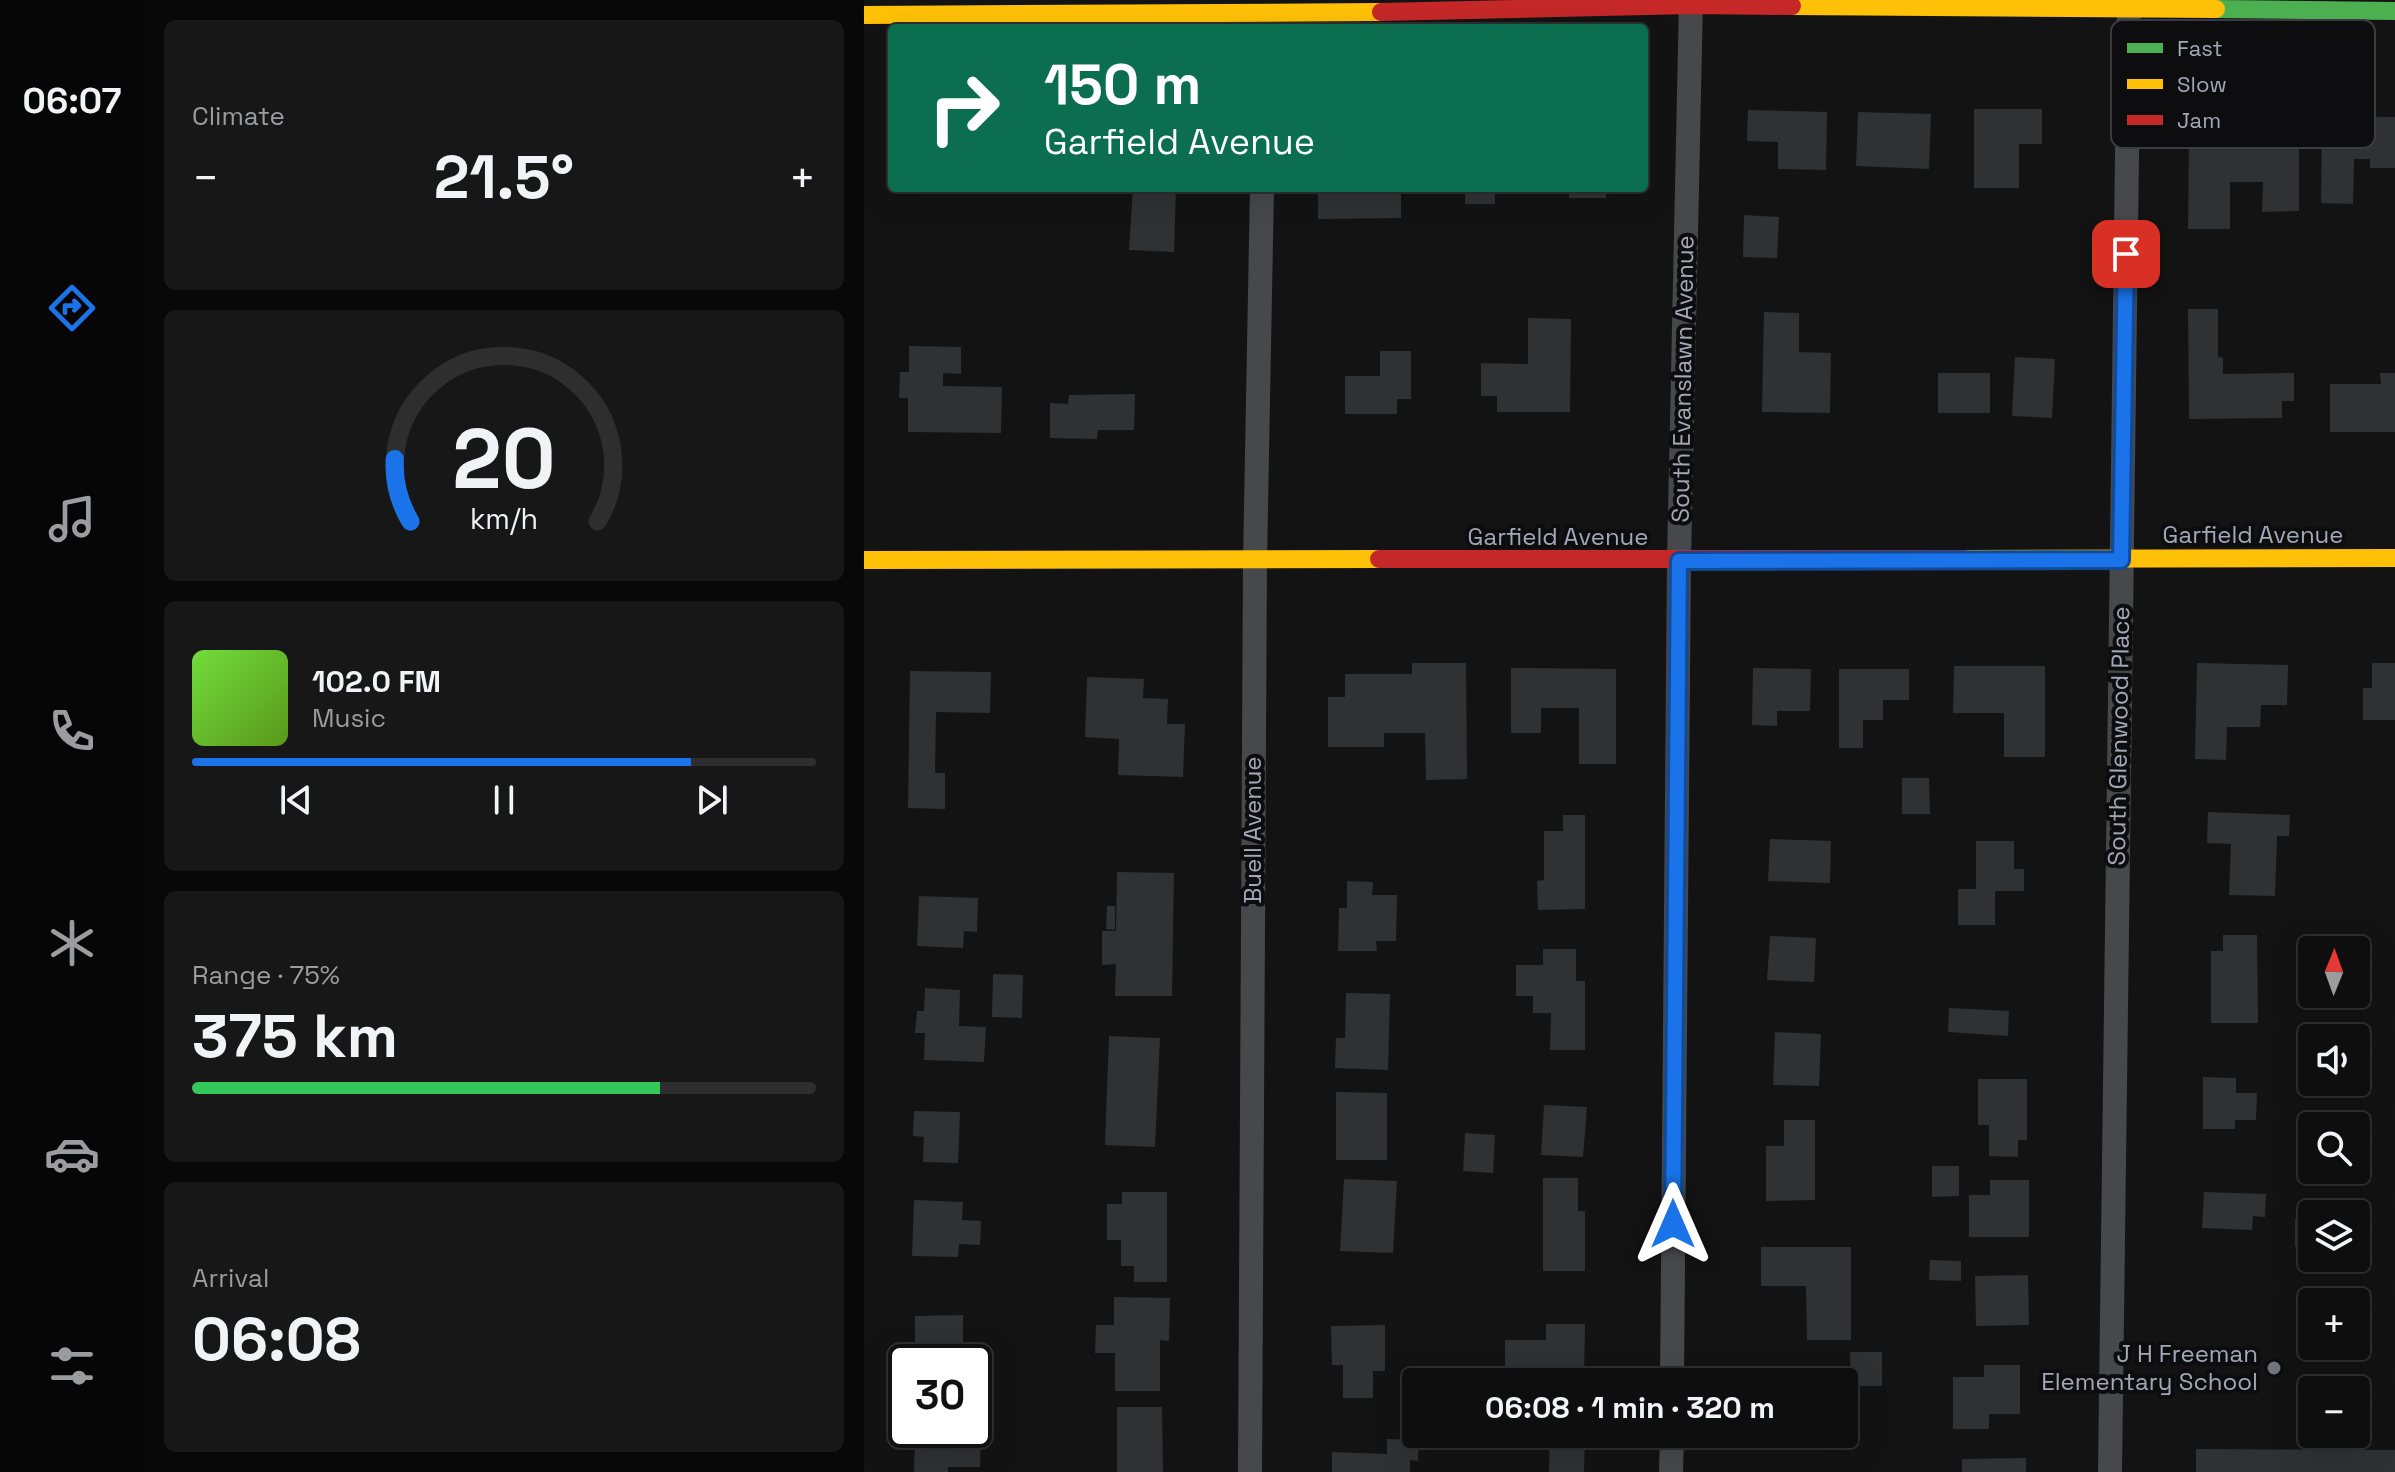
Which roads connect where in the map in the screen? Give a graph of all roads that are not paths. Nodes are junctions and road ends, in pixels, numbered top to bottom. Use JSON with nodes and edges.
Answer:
{"nodes":[{"id":1,"x":1691,"y":3,"type":"edge"},
{"id":2,"x":2129,"y":5,"type":"edge"},
{"id":3,"x":2395,"y":11,"type":"edge"},
{"id":4,"x":1265,"y":14,"type":"edge"},
{"id":5,"x":864,"y":15,"type":"edge"},
{"id":6,"x":2127,"y":148,"type":"edge"},
{"id":7,"x":1262,"y":192,"type":"edge"},
{"id":8,"x":2395,"y":558,"type":"edge"},
{"id":9,"x":864,"y":560,"type":"edge"},
{"id":10,"x":1255,"y":560,"type":"junction"},
{"id":11,"x":2121,"y":560,"type":"junction"},
{"id":12,"x":1679,"y":561,"type":"junction"},
{"id":13,"x":1672,"y":1368,"type":"edge"},
{"id":14,"x":1672,"y":1448,"type":"edge"},
{"id":15,"x":1250,"y":1472,"type":"edge"},
{"id":16,"x":1671,"y":1472,"type":"edge"},
{"id":17,"x":2110,"y":1472,"type":"edge"}],
"edges":[{"from":1,"to":2,"type":"street"},
{"from":1,"to":4,"type":"street"},
{"from":1,"to":12,"type":"street","name":"South Evanslawn Avenue"},
{"from":2,"to":3,"type":"street"},
{"from":4,"to":5,"type":"street"},
{"from":6,"to":11,"type":"street","name":"South Glenwood Place"},
{"from":7,"to":10,"type":"street","name":"Buell Avenue"},
{"from":8,"to":11,"type":"street","name":"Garfield Avenue"},
{"from":9,"to":10,"type":"street","name":"Garfield Avenue"},
{"from":10,"to":12,"type":"street","name":"Garfield Avenue"},
{"from":10,"to":15,"type":"street","name":"Buell Avenue"},
{"from":11,"to":12,"type":"street","name":"Garfield Avenue"},
{"from":11,"to":17,"type":"street","name":"South Glenwood Place"},
{"from":12,"to":13,"type":"street","name":"South Evanslawn Avenue"},
{"from":14,"to":16,"type":"street"}]}
